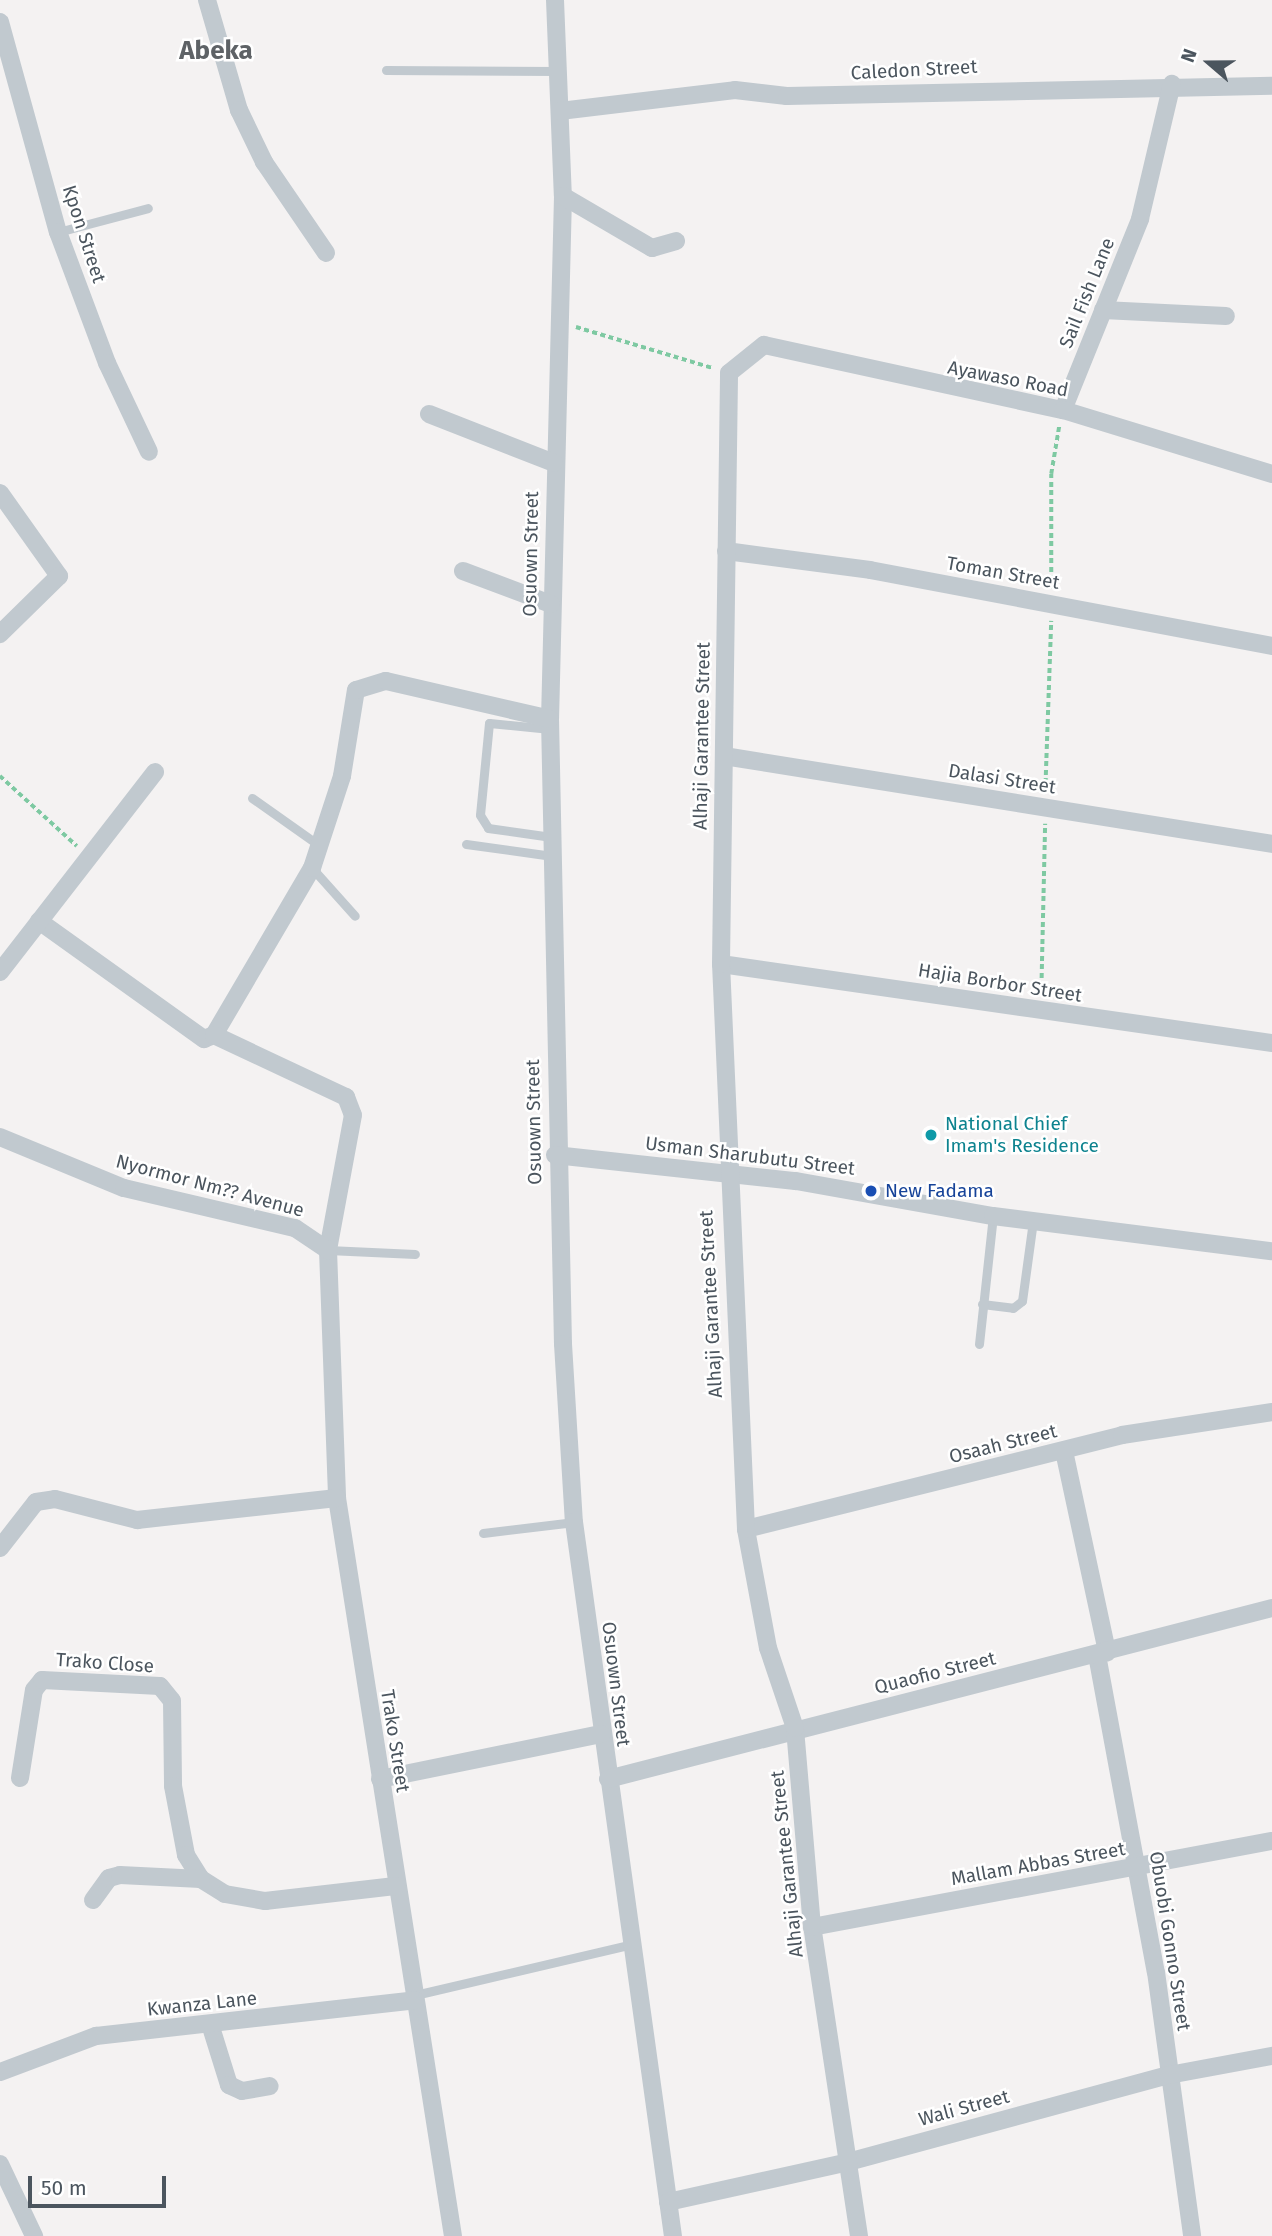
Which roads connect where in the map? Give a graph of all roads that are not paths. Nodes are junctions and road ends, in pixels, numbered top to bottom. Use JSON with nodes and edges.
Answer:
{"nodes":[{"id":1,"x":207,"y":0,"type":"edge"},
{"id":2,"x":555,"y":0,"type":"edge"},
{"id":3,"x":0,"y":22,"type":"edge"},
{"id":4,"x":386,"y":70,"type":"dead end"},
{"id":5,"x":558,"y":71,"type":"junction"},
{"id":6,"x":1172,"y":84,"type":"junction"},
{"id":7,"x":1272,"y":86,"type":"edge"},
{"id":8,"x":560,"y":111,"type":"junction"},
{"id":9,"x":564,"y":196,"type":"junction"},
{"id":10,"x":148,"y":208,"type":"dead end"},
{"id":11,"x":58,"y":232,"type":"junction"},
{"id":12,"x":676,"y":241,"type":"dead end"},
{"id":13,"x":326,"y":253,"type":"dead end"},
{"id":14,"x":1103,"y":310,"type":"junction"},
{"id":15,"x":1226,"y":316,"type":"dead end"},
{"id":16,"x":733,"y":367,"type":"joint"},
{"id":17,"x":1063,"y":410,"type":"junction"},
{"id":18,"x":429,"y":414,"type":"dead end"},
{"id":19,"x":149,"y":452,"type":"dead end"},
{"id":20,"x":554,"y":463,"type":"junction"},
{"id":21,"x":1272,"y":474,"type":"edge"},
{"id":22,"x":0,"y":493,"type":"edge"},
{"id":23,"x":726,"y":551,"type":"junction"},
{"id":24,"x":463,"y":571,"type":"dead end"},
{"id":25,"x":551,"y":604,"type":"junction"},
{"id":26,"x":0,"y":634,"type":"edge"},
{"id":27,"x":1272,"y":646,"type":"edge"},
{"id":28,"x":550,"y":724,"type":"junction"},
{"id":29,"x":724,"y":756,"type":"junction"},
{"id":30,"x":155,"y":772,"type":"dead end"},
{"id":31,"x":252,"y":798,"type":"dead end"},
{"id":32,"x":551,"y":837,"type":"junction"},
{"id":33,"x":466,"y":844,"type":"dead end"},
{"id":34,"x":1272,"y":844,"type":"edge"},
{"id":35,"x":320,"y":846,"type":"junction"},
{"id":36,"x":552,"y":856,"type":"junction"},
{"id":37,"x":312,"y":868,"type":"junction"},
{"id":38,"x":355,"y":916,"type":"dead end"},
{"id":39,"x":38,"y":921,"type":"junction"},
{"id":40,"x":721,"y":964,"type":"junction"},
{"id":41,"x":0,"y":972,"type":"edge"},
{"id":42,"x":214,"y":1035,"type":"junction"},
{"id":43,"x":1272,"y":1043,"type":"edge"},
{"id":44,"x":0,"y":1137,"type":"edge"},
{"id":45,"x":555,"y":1155,"type":"junction"},
{"id":46,"x":726,"y":1173,"type":"junction"},
{"id":47,"x":993,"y":1216,"type":"junction"},
{"id":48,"x":1033,"y":1221,"type":"junction"},
{"id":49,"x":328,"y":1250,"type":"junction"},
{"id":50,"x":1272,"y":1251,"type":"edge"},
{"id":51,"x":415,"y":1254,"type":"dead end"},
{"id":52,"x":982,"y":1304,"type":"junction"},
{"id":53,"x":979,"y":1344,"type":"dead end"},
{"id":54,"x":1272,"y":1412,"type":"edge"},
{"id":55,"x":1064,"y":1451,"type":"junction"},
{"id":56,"x":337,"y":1498,"type":"junction"},
{"id":57,"x":575,"y":1522,"type":"junction"},
{"id":58,"x":746,"y":1529,"type":"junction"},
{"id":59,"x":483,"y":1532,"type":"dead end"},
{"id":60,"x":0,"y":1548,"type":"edge"},
{"id":61,"x":1272,"y":1608,"type":"edge"},
{"id":62,"x":1102,"y":1653,"type":"junction"},
{"id":63,"x":795,"y":1728,"type":"junction"},
{"id":64,"x":601,"y":1734,"type":"junction"},
{"id":65,"x":20,"y":1778,"type":"dead end"},
{"id":66,"x":380,"y":1779,"type":"junction"},
{"id":67,"x":608,"y":1779,"type":"junction"},
{"id":68,"x":1272,"y":1841,"type":"edge"},
{"id":69,"x":1137,"y":1867,"type":"junction"},
{"id":70,"x":201,"y":1879,"type":"junction"},
{"id":71,"x":395,"y":1885,"type":"junction"},
{"id":72,"x":93,"y":1900,"type":"dead end"},
{"id":73,"x":812,"y":1927,"type":"junction"},
{"id":74,"x":632,"y":1944,"type":"junction"},
{"id":75,"x":414,"y":1997,"type":"junction"},
{"id":76,"x":210,"y":2024,"type":"junction"},
{"id":77,"x":1272,"y":2056,"type":"edge"},
{"id":78,"x":0,"y":2072,"type":"edge"},
{"id":79,"x":1169,"y":2075,"type":"junction"},
{"id":80,"x":270,"y":2086,"type":"dead end"},
{"id":81,"x":848,"y":2162,"type":"junction"},
{"id":82,"x":0,"y":2164,"type":"edge"},
{"id":83,"x":668,"y":2202,"type":"junction"},
{"id":84,"x":34,"y":2236,"type":"edge"},
{"id":85,"x":453,"y":2236,"type":"edge"},
{"id":86,"x":673,"y":2236,"type":"edge"},
{"id":87,"x":859,"y":2236,"type":"edge"},
{"id":88,"x":1192,"y":2236,"type":"edge"}],
"edges":[{"from":1,"to":13,"type":"street"},
{"from":2,"to":5,"type":"street","name":"Osuown Street"},
{"from":3,"to":11,"type":"street","name":"Kpon Street"},
{"from":4,"to":5,"type":"lane"},
{"from":5,"to":8,"type":"street","name":"Osuown Street"},
{"from":6,"to":7,"type":"street","name":"Caledon Street"},
{"from":6,"to":8,"type":"street","name":"Caledon Street"},
{"from":6,"to":14,"type":"street","name":"Sail Fish Lane"},
{"from":8,"to":9,"type":"street","name":"Osuown Street"},
{"from":9,"to":12,"type":"street"},
{"from":9,"to":20,"type":"street","name":"Osuown Street"},
{"from":10,"to":11,"type":"lane"},
{"from":11,"to":19,"type":"street","name":"Kpon Street"},
{"from":14,"to":15,"type":"street"},
{"from":14,"to":17,"type":"street","name":"Sail Fish Lane"},
{"from":16,"to":17,"type":"street","name":"Ayawaso Road"},
{"from":16,"to":23,"type":"street","name":"Alhaji Garantee Street"},
{"from":17,"to":21,"type":"street","name":"Ayawaso Road"},
{"from":18,"to":20,"type":"street"},
{"from":20,"to":25,"type":"street","name":"Osuown Street"},
{"from":22,"to":26,"type":"street"},
{"from":23,"to":27,"type":"street","name":"Toman Street"},
{"from":23,"to":29,"type":"street","name":"Alhaji Garantee Street"},
{"from":24,"to":25,"type":"street"},
{"from":25,"to":28,"type":"street","name":"Osuown Street"},
{"from":28,"to":32,"type":"street","name":"Osuown Street"},
{"from":28,"to":32,"type":"lane"},
{"from":28,"to":35,"type":"street"},
{"from":29,"to":34,"type":"street","name":"Dalasi Street"},
{"from":29,"to":40,"type":"street","name":"Alhaji Garantee Street"},
{"from":30,"to":39,"type":"street"},
{"from":31,"to":35,"type":"lane"},
{"from":32,"to":36,"type":"street","name":"Osuown Street"},
{"from":33,"to":36,"type":"lane"},
{"from":35,"to":37,"type":"street"},
{"from":36,"to":45,"type":"street","name":"Osuown Street"},
{"from":37,"to":38,"type":"lane"},
{"from":37,"to":42,"type":"street"},
{"from":39,"to":41,"type":"street"},
{"from":39,"to":42,"type":"street"},
{"from":40,"to":43,"type":"street","name":"Hajia Borbor Street"},
{"from":40,"to":46,"type":"street","name":"Alhaji Garantee Street"},
{"from":42,"to":49,"type":"street","name":"Trako Street"},
{"from":44,"to":49,"type":"street","name":"Nyormor Nm?? Avenue"},
{"from":45,"to":46,"type":"street","name":"Usman Sharubutu Street"},
{"from":45,"to":57,"type":"street","name":"Osuown Street"},
{"from":46,"to":47,"type":"street","name":"Usman Sharubutu Street"},
{"from":46,"to":58,"type":"street","name":"Alhaji Garantee Street"},
{"from":47,"to":48,"type":"street","name":"Usman Sharubutu Street"},
{"from":47,"to":52,"type":"lane"},
{"from":48,"to":50,"type":"street","name":"Usman Sharubutu Street"},
{"from":48,"to":52,"type":"lane"},
{"from":49,"to":51,"type":"lane"},
{"from":49,"to":56,"type":"street","name":"Trako Street"},
{"from":52,"to":53,"type":"lane"},
{"from":54,"to":55,"type":"street","name":"Osaah Street"},
{"from":55,"to":58,"type":"street","name":"Osaah Street"},
{"from":55,"to":62,"type":"street","name":"Obuobi Gonno Street"},
{"from":56,"to":60,"type":"street"},
{"from":56,"to":66,"type":"street","name":"Trako Street"},
{"from":57,"to":59,"type":"lane"},
{"from":57,"to":64,"type":"street","name":"Osuown Street"},
{"from":58,"to":63,"type":"street","name":"Alhaji Garantee Street"},
{"from":61,"to":62,"type":"street","name":"Quaofio Street"},
{"from":62,"to":63,"type":"street","name":"Quaofio Street"},
{"from":62,"to":69,"type":"street","name":"Obuobi Gonno Street"},
{"from":63,"to":67,"type":"street","name":"Quaofio Street"},
{"from":63,"to":73,"type":"street","name":"Alhaji Garantee Street"},
{"from":64,"to":66,"type":"street"},
{"from":64,"to":67,"type":"street","name":"Osuown Street"},
{"from":65,"to":70,"type":"street","name":"Trako Close"},
{"from":66,"to":71,"type":"street","name":"Trako Street"},
{"from":67,"to":74,"type":"street","name":"Osuown Street"},
{"from":68,"to":69,"type":"street","name":"Mallam Abbas Street"},
{"from":69,"to":73,"type":"street","name":"Mallam Abbas Street"},
{"from":69,"to":79,"type":"street","name":"Obuobi Gonno Street"},
{"from":70,"to":71,"type":"street"},
{"from":70,"to":72,"type":"street"},
{"from":71,"to":75,"type":"street","name":"Trako Street"},
{"from":73,"to":81,"type":"street","name":"Alhaji Garantee Street"},
{"from":74,"to":75,"type":"lane"},
{"from":74,"to":83,"type":"street","name":"Osuown Street"},
{"from":75,"to":76,"type":"street","name":"Kwanza Lane"},
{"from":75,"to":85,"type":"street","name":"Trako Street"},
{"from":76,"to":78,"type":"street","name":"Kwanza Lane"},
{"from":76,"to":80,"type":"street"},
{"from":77,"to":79,"type":"street","name":"Wali Street"},
{"from":79,"to":81,"type":"street","name":"Wali Street"},
{"from":79,"to":88,"type":"street","name":"Obuobi Gonno Street"},
{"from":81,"to":83,"type":"street","name":"Wali Street"},
{"from":81,"to":87,"type":"street","name":"Alhaji Garantee Street"},
{"from":82,"to":84,"type":"street"},
{"from":83,"to":86,"type":"street","name":"Osuown Street"}]}
